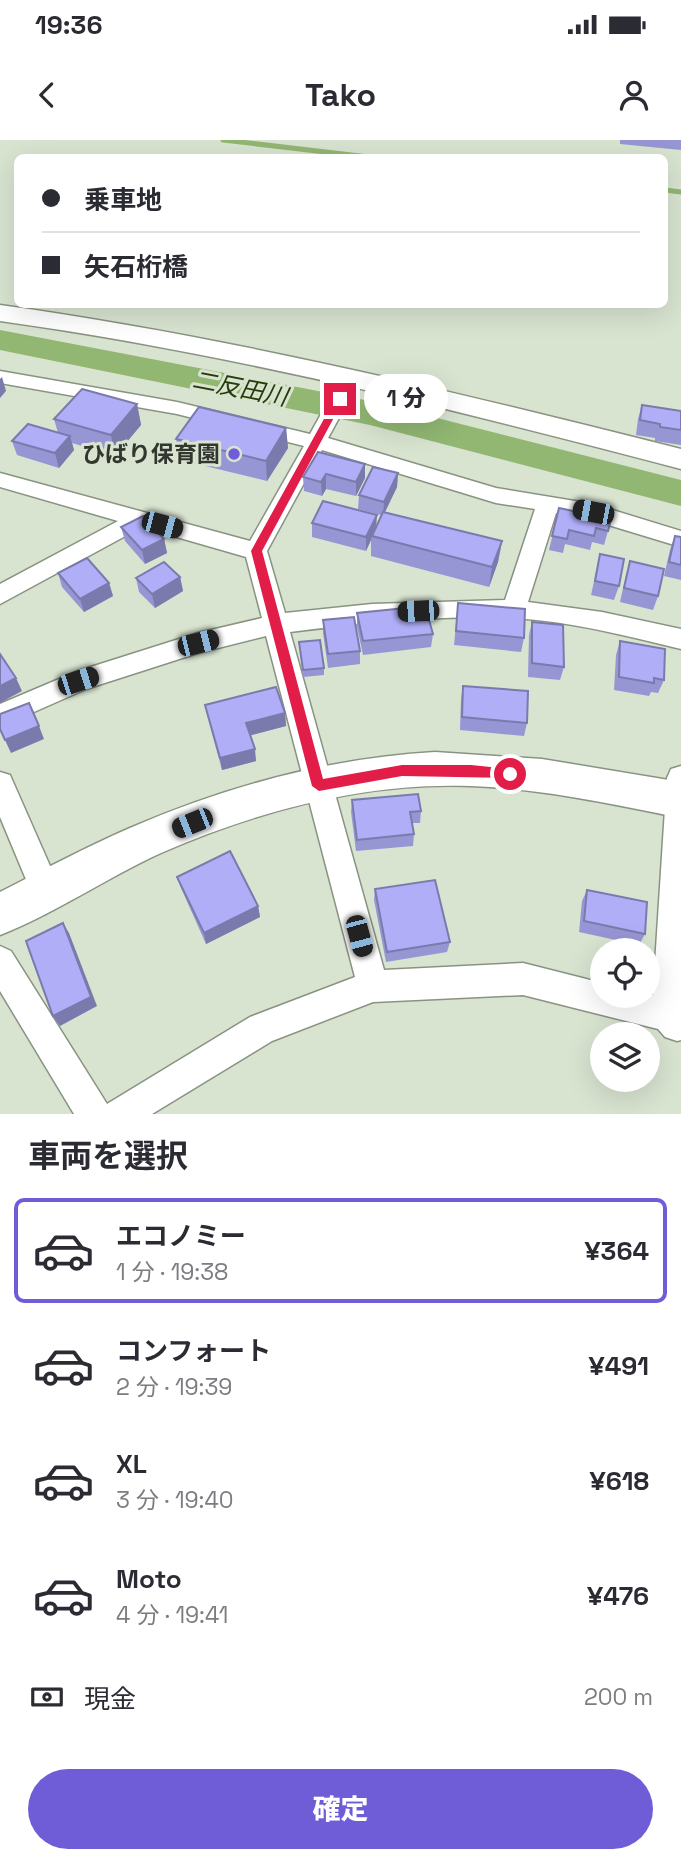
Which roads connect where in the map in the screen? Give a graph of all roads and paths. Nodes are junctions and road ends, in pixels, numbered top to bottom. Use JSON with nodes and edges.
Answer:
{"nodes":[{"id":1,"x":0,"y":313,"type":"edge"},
{"id":2,"x":0,"y":377,"type":"edge"},
{"id":3,"x":351,"y":378,"type":"junction"},
{"id":4,"x":317,"y":442,"type":"junction"},
{"id":5,"x":681,"y":459,"type":"edge"},
{"id":6,"x":0,"y":480,"type":"edge"},
{"id":7,"x":548,"y":503,"type":"junction"},
{"id":8,"x":139,"y":519,"type":"junction"},
{"id":9,"x":681,"y":539,"type":"edge"},
{"id":10,"x":256,"y":551,"type":"junction"},
{"id":11,"x":0,"y":595,"type":"edge"},
{"id":12,"x":514,"y":609,"type":"junction"},
{"id":13,"x":275,"y":624,"type":"junction"},
{"id":14,"x":681,"y":639,"type":"edge"},
{"id":15,"x":0,"y":716,"type":"edge"},
{"id":16,"x":0,"y":784,"type":"edge"},
{"id":17,"x":319,"y":786,"type":"junction"},
{"id":18,"x":680,"y":792,"type":"edge"},
{"id":19,"x":46,"y":891,"type":"junction"},
{"id":20,"x":0,"y":914,"type":"edge"},
{"id":21,"x":0,"y":962,"type":"edge"},
{"id":22,"x":373,"y":986,"type":"junction"},
{"id":23,"x":676,"y":1020,"type":"edge"},
{"id":24,"x":94,"y":1114,"type":"edge"},
{"id":25,"x":120,"y":1114,"type":"edge"}],
"edges":[{"from":1,"to":3,"type":"street"},
{"from":2,"to":4,"type":"street"},
{"from":3,"to":4,"type":"street"},
{"from":3,"to":5,"type":"street"},
{"from":4,"to":7,"type":"street"},
{"from":4,"to":10,"type":"street"},
{"from":6,"to":8,"type":"street"},
{"from":7,"to":9,"type":"street"},
{"from":7,"to":12,"type":"street"},
{"from":8,"to":10,"type":"street"},
{"from":8,"to":11,"type":"street"},
{"from":10,"to":13,"type":"street"},
{"from":12,"to":13,"type":"street"},
{"from":12,"to":14,"type":"street"},
{"from":13,"to":15,"type":"street"},
{"from":13,"to":17,"type":"street"},
{"from":16,"to":19,"type":"street"},
{"from":17,"to":18,"type":"street"},
{"from":17,"to":19,"type":"street"},
{"from":17,"to":22,"type":"street"},
{"from":18,"to":23,"type":"street"},
{"from":19,"to":20,"type":"street"},
{"from":21,"to":24,"type":"street"},
{"from":22,"to":23,"type":"street"},
{"from":22,"to":25,"type":"street"}]}
